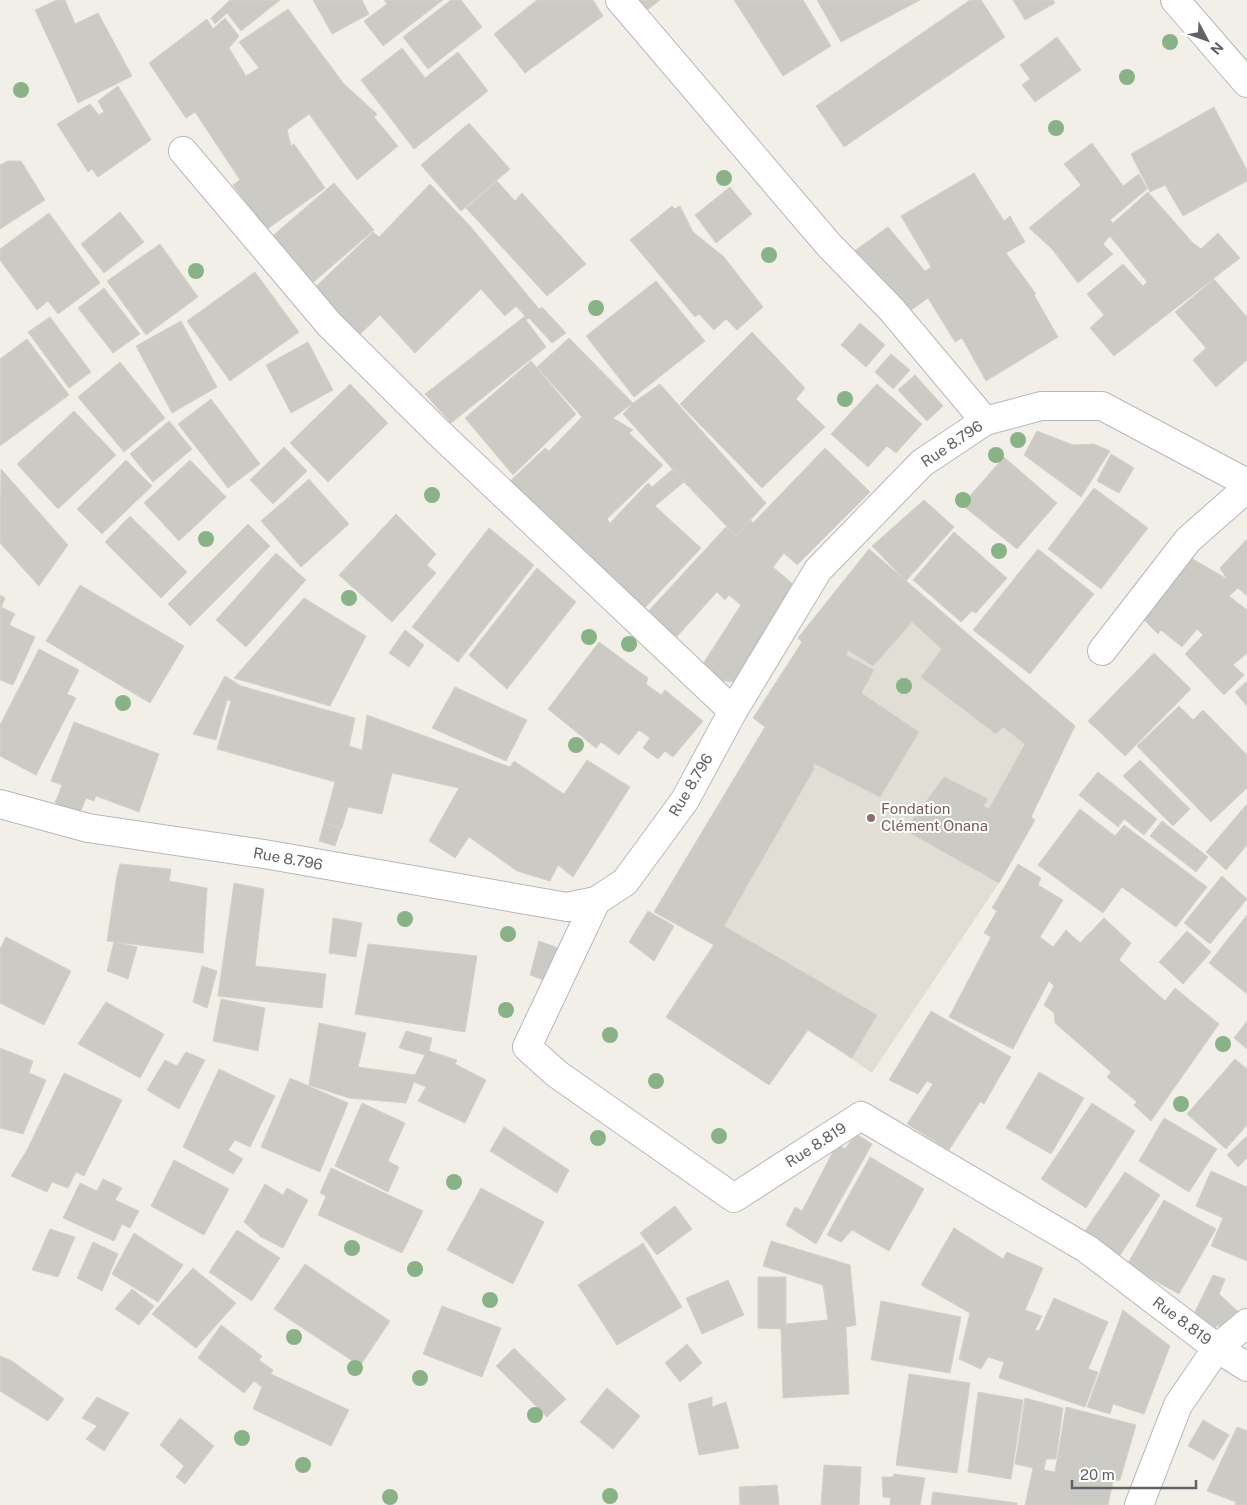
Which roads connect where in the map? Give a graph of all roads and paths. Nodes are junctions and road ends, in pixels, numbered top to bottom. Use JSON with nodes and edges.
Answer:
{"nodes":[{"id":1,"x":620,"y":0,"type":"edge"},
{"id":2,"x":1175,"y":0,"type":"edge"},
{"id":3,"x":1247,"y":83,"type":"edge"},
{"id":4,"x":183,"y":151,"type":"dead end"},
{"id":5,"x":985,"y":421,"type":"junction"},
{"id":6,"x":1247,"y":483,"type":"edge"},
{"id":7,"x":1247,"y":488,"type":"edge"},
{"id":8,"x":1102,"y":651,"type":"dead end"},
{"id":9,"x":733,"y":711,"type":"junction"},
{"id":10,"x":0,"y":804,"type":"edge"},
{"id":11,"x":596,"y":901,"type":"junction"},
{"id":12,"x":1247,"y":1323,"type":"edge"},
{"id":13,"x":1217,"y":1348,"type":"junction"},
{"id":14,"x":1247,"y":1367,"type":"edge"},
{"id":15,"x":1139,"y":1505,"type":"edge"}],
"edges":[{"from":1,"to":5,"type":"street"},
{"from":2,"to":3,"type":"street"},
{"from":4,"to":9,"type":"street"},
{"from":5,"to":6,"type":"street","name":"Rue 8.796"},
{"from":5,"to":9,"type":"street","name":"Rue 8.796"},
{"from":7,"to":8,"type":"street"},
{"from":9,"to":11,"type":"street","name":"Rue 8.796"},
{"from":10,"to":11,"type":"street","name":"Rue 8.796"},
{"from":11,"to":13,"type":"street","name":"Rue 8.819"},
{"from":12,"to":13,"type":"street"},
{"from":13,"to":14,"type":"street","name":"Rue 8.819"},
{"from":13,"to":15,"type":"street"}]}
